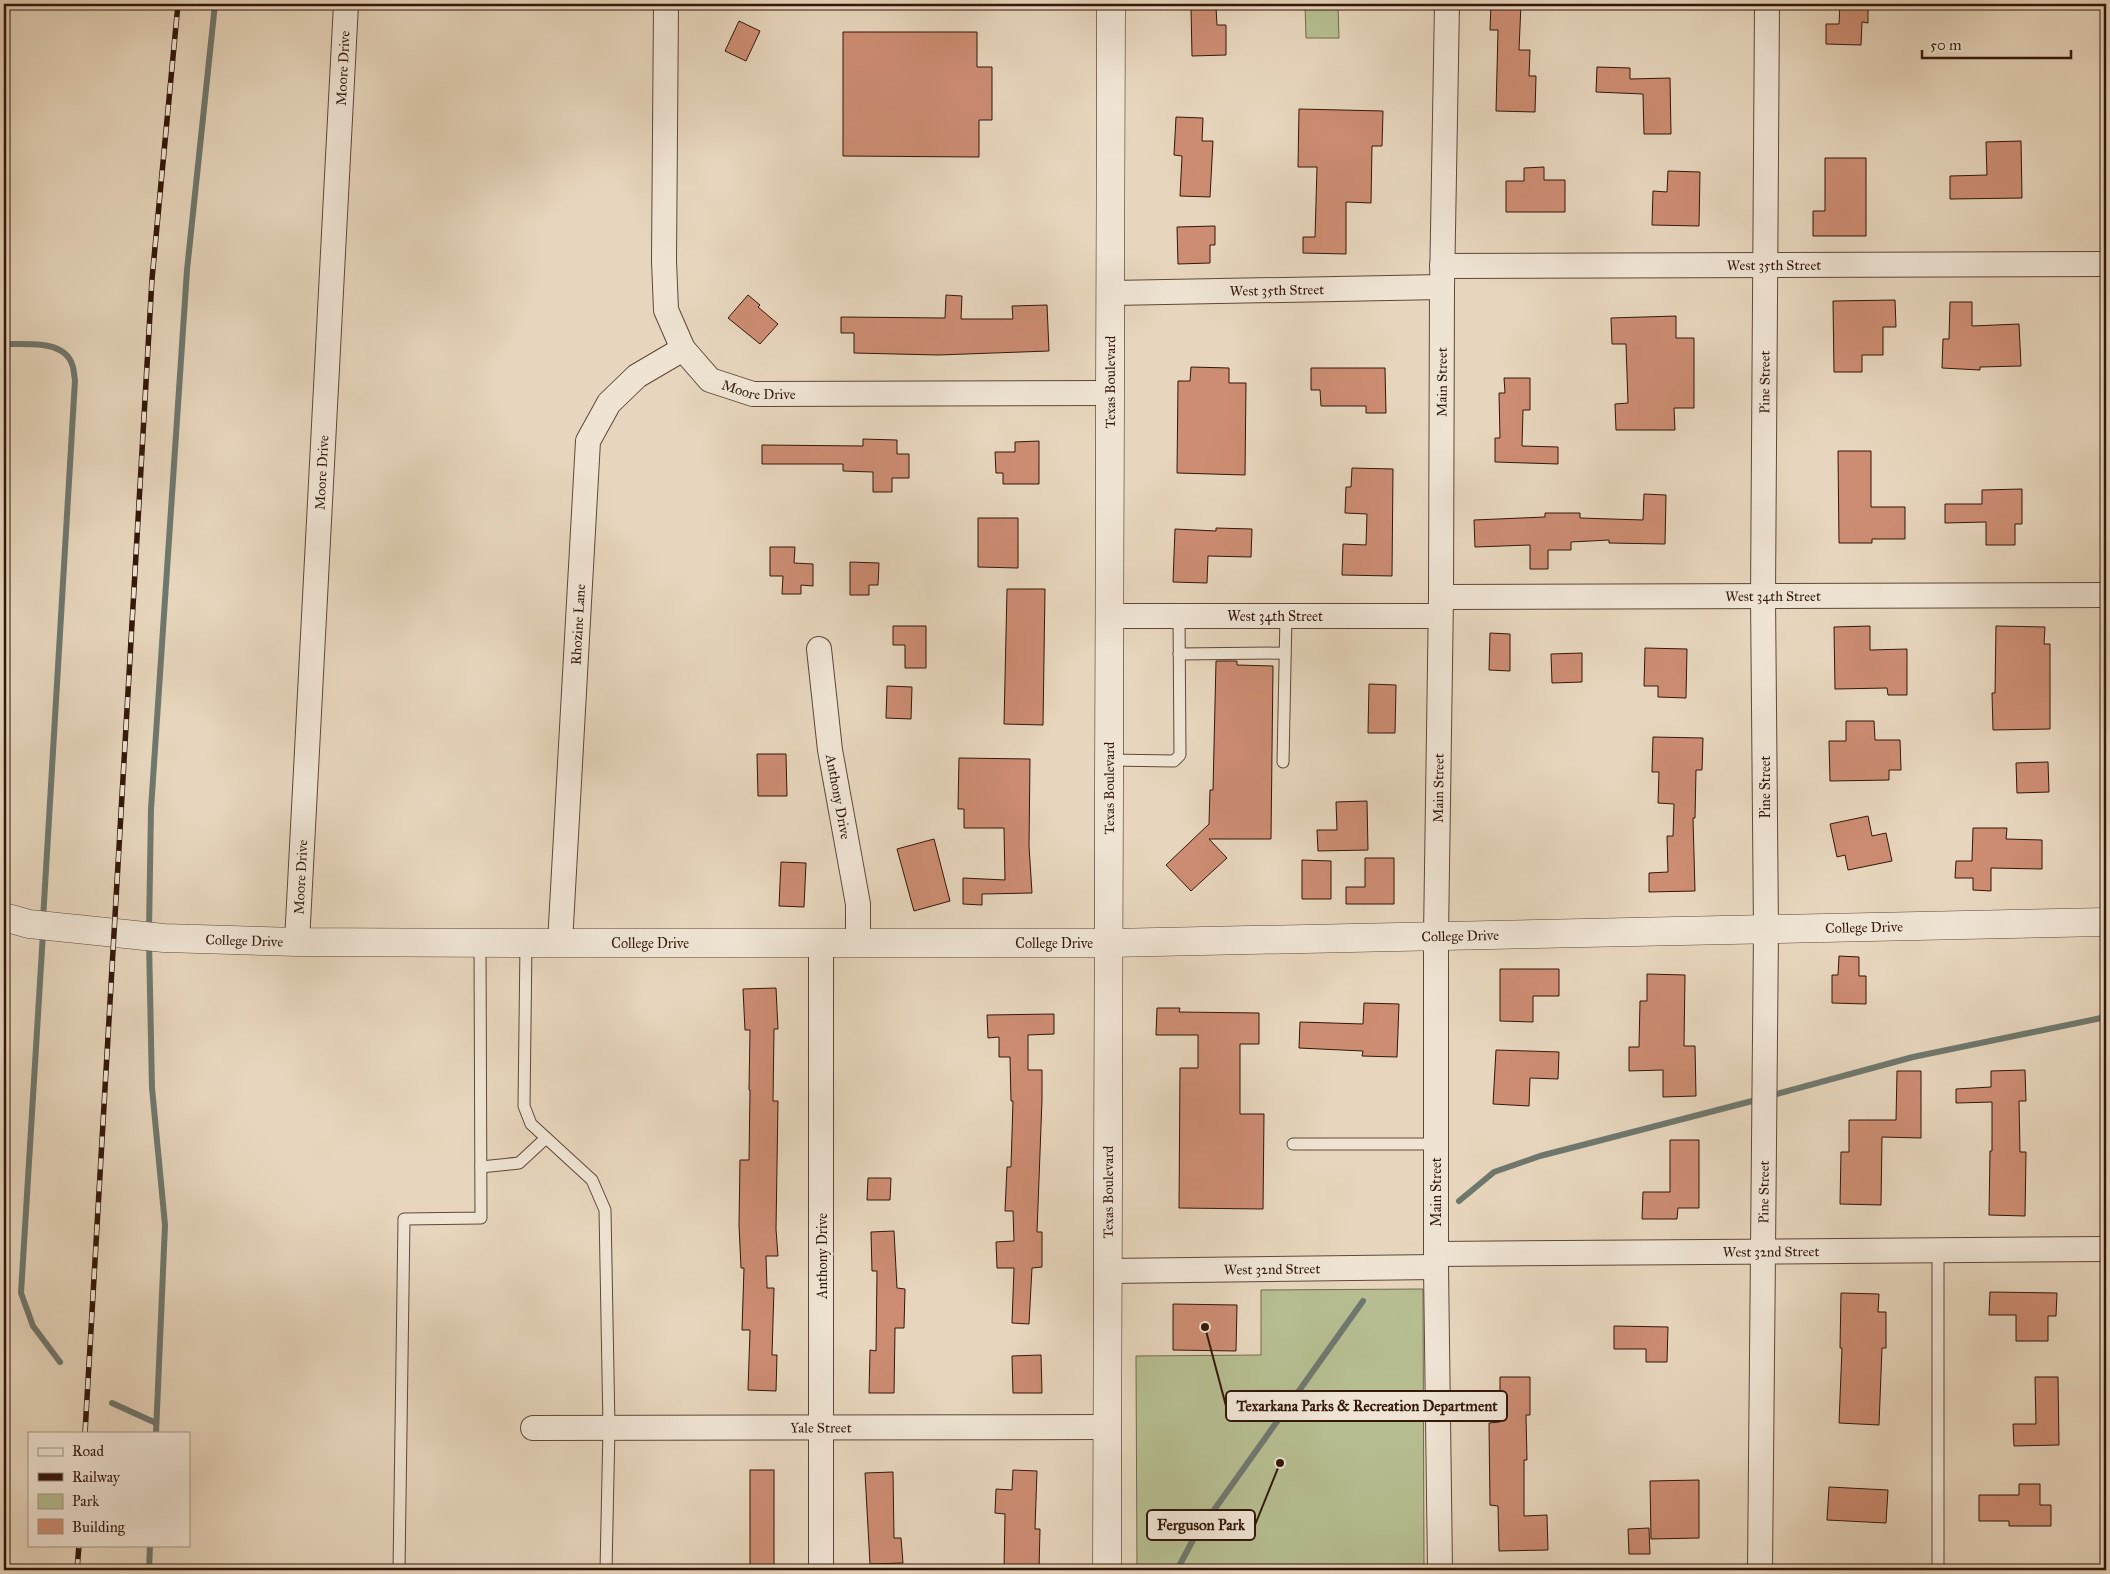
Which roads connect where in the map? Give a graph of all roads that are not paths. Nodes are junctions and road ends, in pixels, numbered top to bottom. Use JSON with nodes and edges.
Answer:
{"nodes":[{"id":1,"x":346,"y":4,"type":"edge"},
{"id":2,"x":666,"y":4,"type":"edge"},
{"id":3,"x":1111,"y":4,"type":"edge"},
{"id":4,"x":1447,"y":4,"type":"edge"},
{"id":5,"x":1767,"y":4,"type":"edge"},
{"id":6,"x":2106,"y":264,"type":"edge"},
{"id":7,"x":1765,"y":265,"type":"junction"},
{"id":8,"x":1442,"y":276,"type":"junction"},
{"id":9,"x":1112,"y":293,"type":"junction"},
{"id":10,"x":683,"y":349,"type":"junction"},
{"id":11,"x":1109,"y":393,"type":"junction"},
{"id":12,"x":2106,"y":595,"type":"edge"},
{"id":13,"x":1763,"y":596,"type":"junction"},
{"id":14,"x":1440,"y":606,"type":"junction"},
{"id":15,"x":1110,"y":616,"type":"junction"},
{"id":16,"x":1179,"y":616,"type":"junction"},
{"id":17,"x":1286,"y":616,"type":"junction"},
{"id":18,"x":819,"y":649,"type":"dead end"},
{"id":19,"x":1285,"y":653,"type":"junction"},
{"id":20,"x":1179,"y":654,"type":"junction"},
{"id":21,"x":1110,"y":760,"type":"junction"},
{"id":22,"x":1283,"y":762,"type":"dead end"},
{"id":23,"x":16,"y":921,"type":"edge"},
{"id":24,"x":2106,"y":922,"type":"edge"},
{"id":25,"x":1766,"y":930,"type":"junction"},
{"id":26,"x":1436,"y":936,"type":"junction"},
{"id":27,"x":297,"y":942,"type":"junction"},
{"id":28,"x":480,"y":942,"type":"junction"},
{"id":29,"x":821,"y":942,"type":"junction"},
{"id":30,"x":526,"y":943,"type":"junction"},
{"id":31,"x":560,"y":943,"type":"junction"},
{"id":32,"x":858,"y":943,"type":"junction"},
{"id":33,"x":1110,"y":944,"type":"junction"},
{"id":34,"x":546,"y":1138,"type":"junction"},
{"id":35,"x":1293,"y":1144,"type":"dead end"},
{"id":36,"x":1436,"y":1144,"type":"junction"},
{"id":37,"x":481,"y":1167,"type":"junction"},
{"id":38,"x":2106,"y":1249,"type":"edge"},
{"id":39,"x":1938,"y":1250,"type":"junction"},
{"id":40,"x":1764,"y":1252,"type":"junction"},
{"id":41,"x":1436,"y":1261,"type":"junction"},
{"id":42,"x":1108,"y":1271,"type":"junction"},
{"id":43,"x":1108,"y":1427,"type":"junction"},
{"id":44,"x":533,"y":1428,"type":"dead end"},
{"id":45,"x":609,"y":1428,"type":"junction"},
{"id":46,"x":822,"y":1428,"type":"junction"},
{"id":47,"x":400,"y":1570,"type":"edge"},
{"id":48,"x":606,"y":1570,"type":"edge"},
{"id":49,"x":821,"y":1570,"type":"edge"},
{"id":50,"x":1106,"y":1570,"type":"edge"},
{"id":51,"x":1440,"y":1570,"type":"edge"},
{"id":52,"x":1760,"y":1570,"type":"edge"},
{"id":53,"x":1938,"y":1570,"type":"edge"}],
"edges":[{"from":1,"to":27,"type":"street","name":"Moore Drive"},
{"from":2,"to":10,"type":"street","name":"Moore Drive"},
{"from":3,"to":9,"type":"street","name":"Texas Boulevard"},
{"from":4,"to":8,"type":"street","name":"Main Street"},
{"from":5,"to":7,"type":"street","name":"Pine Street"},
{"from":6,"to":7,"type":"street","name":"West 35th Street"},
{"from":7,"to":8,"type":"street","name":"West 35th Street"},
{"from":7,"to":13,"type":"street","name":"Pine Street"},
{"from":8,"to":9,"type":"street","name":"West 35th Street"},
{"from":8,"to":14,"type":"street","name":"Main Street"},
{"from":9,"to":11,"type":"street","name":"Texas Boulevard"},
{"from":10,"to":11,"type":"street","name":"Moore Drive"},
{"from":10,"to":31,"type":"street","name":"Rhozine Lane"},
{"from":11,"to":15,"type":"street","name":"Texas Boulevard"},
{"from":12,"to":13,"type":"street","name":"West 34th Street"},
{"from":13,"to":14,"type":"street","name":"West 34th Street"},
{"from":13,"to":25,"type":"street","name":"Pine Street"},
{"from":14,"to":17,"type":"street","name":"West 34th Street"},
{"from":14,"to":26,"type":"street","name":"Main Street"},
{"from":15,"to":16,"type":"street","name":"West 34th Street"},
{"from":15,"to":21,"type":"street","name":"Texas Boulevard"},
{"from":16,"to":17,"type":"street","name":"West 34th Street"},
{"from":16,"to":20,"type":"lane"},
{"from":17,"to":19,"type":"lane"},
{"from":18,"to":32,"type":"street","name":"Anthony Drive"},
{"from":19,"to":20,"type":"lane"},
{"from":19,"to":22,"type":"lane"},
{"from":20,"to":21,"type":"lane"},
{"from":21,"to":33,"type":"street","name":"Texas Boulevard"},
{"from":23,"to":27,"type":"street","name":"College Drive"},
{"from":24,"to":25,"type":"street","name":"College Drive"},
{"from":25,"to":26,"type":"street","name":"College Drive"},
{"from":25,"to":40,"type":"street","name":"Pine Street"},
{"from":26,"to":33,"type":"street","name":"College Drive"},
{"from":26,"to":36,"type":"street","name":"Main Street"},
{"from":27,"to":28,"type":"street","name":"College Drive"},
{"from":28,"to":30,"type":"street","name":"College Drive"},
{"from":28,"to":37,"type":"lane"},
{"from":29,"to":31,"type":"street","name":"College Drive"},
{"from":29,"to":32,"type":"street","name":"College Drive"},
{"from":29,"to":46,"type":"street","name":"Anthony Drive"},
{"from":30,"to":31,"type":"street","name":"College Drive"},
{"from":30,"to":34,"type":"lane"},
{"from":32,"to":33,"type":"street","name":"College Drive"},
{"from":33,"to":42,"type":"street","name":"Texas Boulevard"},
{"from":34,"to":37,"type":"lane"},
{"from":34,"to":45,"type":"lane"},
{"from":35,"to":36,"type":"lane"},
{"from":36,"to":41,"type":"street","name":"Main Street"},
{"from":37,"to":47,"type":"lane"},
{"from":38,"to":39,"type":"street","name":"West 32nd Street"},
{"from":39,"to":40,"type":"street","name":"West 32nd Street"},
{"from":39,"to":53,"type":"lane"},
{"from":40,"to":41,"type":"street","name":"West 32nd Street"},
{"from":40,"to":52,"type":"street","name":"Pine Street"},
{"from":41,"to":42,"type":"street","name":"West 32nd Street"},
{"from":41,"to":51,"type":"street","name":"Main Street"},
{"from":42,"to":43,"type":"street","name":"Texas Boulevard"},
{"from":43,"to":46,"type":"street","name":"Yale Street"},
{"from":43,"to":50,"type":"street","name":"Texas Boulevard"},
{"from":44,"to":45,"type":"street","name":"Yale Street"},
{"from":45,"to":46,"type":"street","name":"Yale Street"},
{"from":45,"to":48,"type":"lane"},
{"from":46,"to":49,"type":"street","name":"Anthony Drive"}]}
